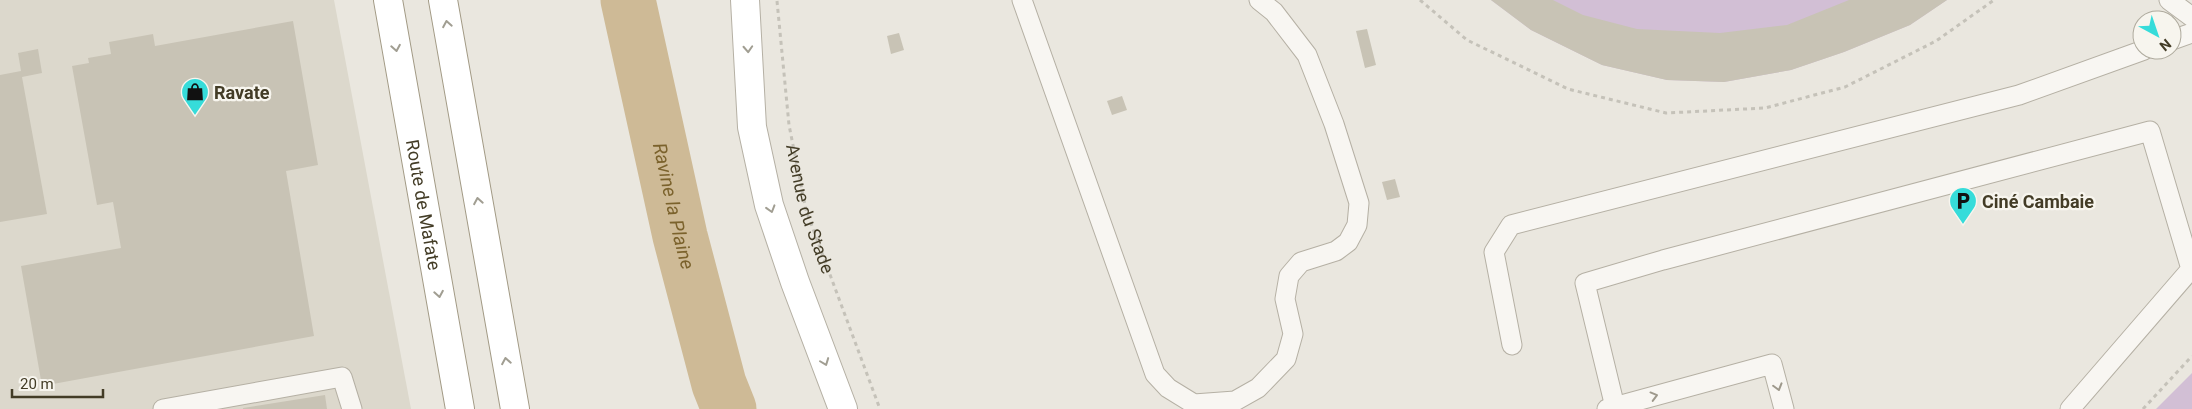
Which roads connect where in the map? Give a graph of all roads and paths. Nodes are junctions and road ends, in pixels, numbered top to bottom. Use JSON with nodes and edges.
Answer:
{"nodes":[{"id":1,"x":388,"y":0,"type":"edge"},
{"id":2,"x":443,"y":0,"type":"edge"},
{"id":3,"x":745,"y":0,"type":"edge"},
{"id":4,"x":777,"y":0,"type":"edge"},
{"id":5,"x":1022,"y":0,"type":"edge"},
{"id":6,"x":1259,"y":0,"type":"edge"},
{"id":7,"x":1420,"y":0,"type":"edge"},
{"id":8,"x":1994,"y":0,"type":"edge"},
{"id":9,"x":2169,"y":0,"type":"edge"},
{"id":10,"x":2192,"y":17,"type":"edge"},
{"id":11,"x":2132,"y":54,"type":"edge"},
{"id":12,"x":1512,"y":345,"type":"dead end"},
{"id":13,"x":2192,"y":356,"type":"edge"},
{"id":14,"x":1611,"y":408,"type":"edge"},
{"id":15,"x":163,"y":409,"type":"edge"},
{"id":16,"x":352,"y":409,"type":"edge"},
{"id":17,"x":460,"y":409,"type":"edge"},
{"id":18,"x":514,"y":409,"type":"edge"},
{"id":19,"x":843,"y":409,"type":"edge"},
{"id":20,"x":880,"y":409,"type":"edge"},
{"id":21,"x":1784,"y":409,"type":"edge"},
{"id":22,"x":2070,"y":409,"type":"edge"},
{"id":23,"x":2143,"y":409,"type":"edge"}],
"edges":[{"from":1,"to":17,"type":"main road","name":"Route de Mafate","one_way":true},
{"from":18,"to":2,"type":"main road","one_way":true},
{"from":3,"to":19,"type":"main road","name":"Avenue du Stade","one_way":true},
{"from":4,"to":20,"type":"path","name":"Avenue du Stade"},
{"from":5,"to":6,"type":"lane"},
{"from":7,"to":8,"type":"path"},
{"from":9,"to":10,"type":"lane"},
{"from":11,"to":12,"type":"lane"},
{"from":13,"to":23,"type":"path"},
{"from":14,"to":21,"type":"lane","one_way":true},
{"from":14,"to":22,"type":"lane"},
{"from":15,"to":16,"type":"lane"}]}
